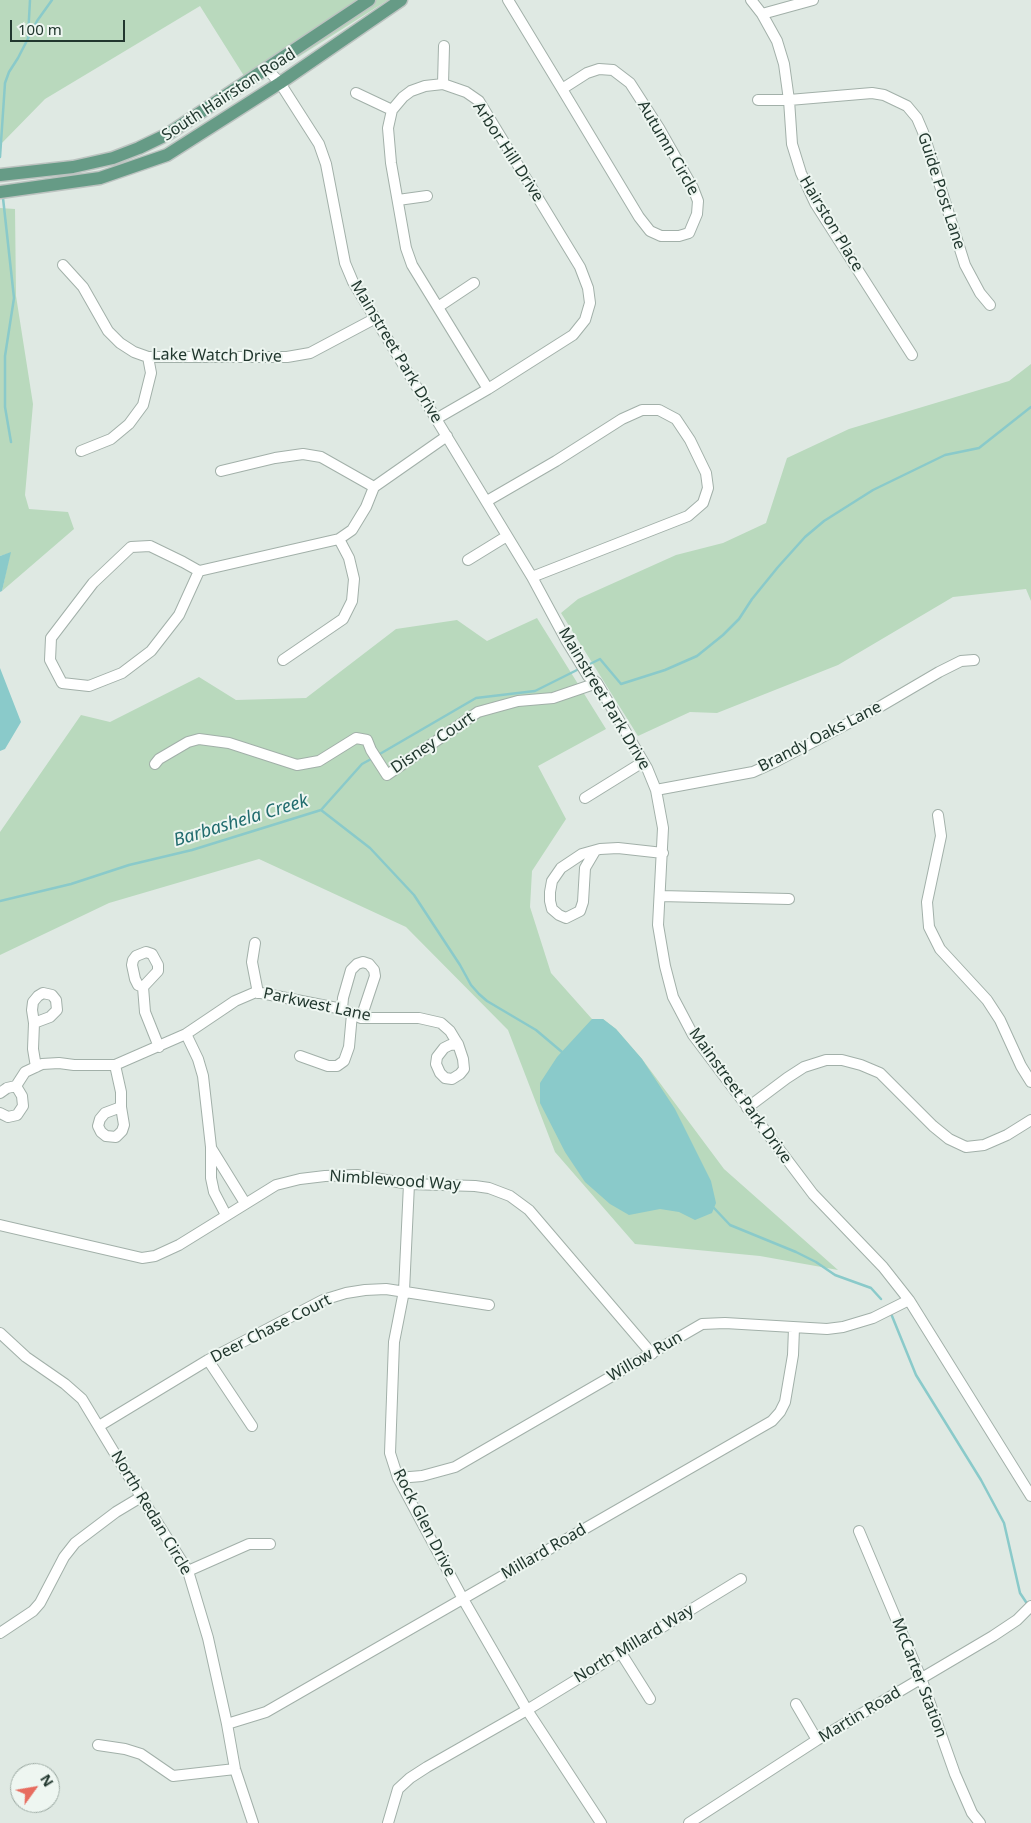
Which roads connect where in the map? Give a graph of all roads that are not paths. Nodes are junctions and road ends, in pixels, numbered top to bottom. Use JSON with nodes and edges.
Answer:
{"nodes":[{"id":1,"x":370,"y":0,"type":"edge"},
{"id":2,"x":401,"y":0,"type":"edge"},
{"id":3,"x":508,"y":0,"type":"edge"},
{"id":4,"x":751,"y":0,"type":"edge"},
{"id":5,"x":813,"y":0,"type":"edge"},
{"id":6,"x":762,"y":14,"type":"junction"},
{"id":7,"x":444,"y":46,"type":"dead end"},
{"id":8,"x":267,"y":69,"type":"junction"},
{"id":9,"x":280,"y":82,"type":"junction"},
{"id":10,"x":443,"y":84,"type":"junction"},
{"id":11,"x":562,"y":89,"type":"junction"},
{"id":12,"x":356,"y":93,"type":"dead end"},
{"id":13,"x":758,"y":100,"type":"dead end"},
{"id":14,"x":789,"y":100,"type":"junction"},
{"id":15,"x":392,"y":110,"type":"junction"},
{"id":16,"x":0,"y":175,"type":"edge"},
{"id":17,"x":0,"y":192,"type":"edge"},
{"id":18,"x":427,"y":196,"type":"dead end"},
{"id":19,"x":398,"y":200,"type":"junction"},
{"id":20,"x":63,"y":265,"type":"dead end"},
{"id":21,"x":474,"y":283,"type":"dead end"},
{"id":22,"x":990,"y":305,"type":"dead end"},
{"id":23,"x":438,"y":307,"type":"junction"},
{"id":24,"x":374,"y":319,"type":"junction"},
{"id":25,"x":912,"y":355,"type":"dead end"},
{"id":26,"x":148,"y":357,"type":"junction"},
{"id":27,"x":488,"y":389,"type":"junction"},
{"id":28,"x":436,"y":419,"type":"junction"},
{"id":29,"x":446,"y":436,"type":"junction"},
{"id":30,"x":81,"y":452,"type":"dead end"},
{"id":31,"x":221,"y":471,"type":"dead end"},
{"id":32,"x":374,"y":487,"type":"junction"},
{"id":33,"x":487,"y":502,"type":"junction"},
{"id":34,"x":507,"y":536,"type":"junction"},
{"id":35,"x":339,"y":539,"type":"junction"},
{"id":36,"x":468,"y":560,"type":"dead end"},
{"id":37,"x":199,"y":572,"type":"junction"},
{"id":38,"x":532,"y":577,"type":"junction"},
{"id":39,"x":283,"y":660,"type":"dead end"},
{"id":40,"x":974,"y":660,"type":"dead end"},
{"id":41,"x":597,"y":683,"type":"junction"},
{"id":42,"x":643,"y":762,"type":"junction"},
{"id":43,"x":155,"y":764,"type":"dead end"},
{"id":44,"x":656,"y":790,"type":"junction"},
{"id":45,"x":584,"y":798,"type":"dead end"},
{"id":46,"x":938,"y":815,"type":"dead end"},
{"id":47,"x":596,"y":850,"type":"junction"},
{"id":48,"x":663,"y":853,"type":"junction"},
{"id":49,"x":660,"y":896,"type":"junction"},
{"id":50,"x":789,"y":899,"type":"dead end"},
{"id":51,"x":255,"y":943,"type":"dead end"},
{"id":52,"x":143,"y":987,"type":"dead end"},
{"id":53,"x":258,"y":993,"type":"junction"},
{"id":54,"x":342,"y":1009,"type":"junction"},
{"id":55,"x":357,"y":1016,"type":"junction"},
{"id":56,"x":34,"y":1023,"type":"dead end"},
{"id":57,"x":186,"y":1034,"type":"junction"},
{"id":58,"x":458,"y":1044,"type":"dead end"},
{"id":59,"x":159,"y":1047,"type":"junction"},
{"id":60,"x":300,"y":1056,"type":"dead end"},
{"id":61,"x":115,"y":1065,"type":"junction"},
{"id":62,"x":36,"y":1067,"type":"junction"},
{"id":63,"x":1031,"y":1082,"type":"edge"},
{"id":64,"x":16,"y":1086,"type":"junction"},
{"id":65,"x":0,"y":1093,"type":"edge"},
{"id":66,"x":121,"y":1107,"type":"dead end"},
{"id":67,"x":747,"y":1108,"type":"junction"},
{"id":68,"x":0,"y":1114,"type":"edge"},
{"id":69,"x":1031,"y":1120,"type":"edge"},
{"id":70,"x":210,"y":1147,"type":"junction"},
{"id":71,"x":409,"y":1184,"type":"junction"},
{"id":72,"x":245,"y":1203,"type":"junction"},
{"id":73,"x":226,"y":1215,"type":"junction"},
{"id":74,"x":0,"y":1225,"type":"edge"},
{"id":75,"x":404,"y":1291,"type":"junction"},
{"id":76,"x":909,"y":1300,"type":"junction"},
{"id":77,"x":489,"y":1305,"type":"dead end"},
{"id":78,"x":794,"y":1328,"type":"junction"},
{"id":79,"x":0,"y":1333,"type":"edge"},
{"id":80,"x":652,"y":1354,"type":"junction"},
{"id":81,"x":208,"y":1360,"type":"junction"},
{"id":82,"x":99,"y":1426,"type":"junction"},
{"id":83,"x":252,"y":1426,"type":"dead end"},
{"id":84,"x":398,"y":1478,"type":"junction"},
{"id":85,"x":1031,"y":1496,"type":"edge"},
{"id":86,"x":141,"y":1497,"type":"junction"},
{"id":87,"x":859,"y":1531,"type":"dead end"},
{"id":88,"x":270,"y":1544,"type":"dead end"},
{"id":89,"x":188,"y":1571,"type":"junction"},
{"id":90,"x":741,"y":1579,"type":"dead end"},
{"id":91,"x":463,"y":1599,"type":"junction"},
{"id":92,"x":1031,"y":1606,"type":"edge"},
{"id":93,"x":0,"y":1633,"type":"edge"},
{"id":94,"x":621,"y":1652,"type":"junction"},
{"id":95,"x":921,"y":1678,"type":"junction"},
{"id":96,"x":650,"y":1699,"type":"dead end"},
{"id":97,"x":796,"y":1704,"type":"dead end"},
{"id":98,"x":527,"y":1710,"type":"junction"},
{"id":99,"x":227,"y":1724,"type":"junction"},
{"id":100,"x":817,"y":1740,"type":"junction"},
{"id":101,"x":98,"y":1745,"type":"dead end"},
{"id":102,"x":235,"y":1769,"type":"junction"},
{"id":103,"x":253,"y":1823,"type":"edge"},
{"id":104,"x":388,"y":1823,"type":"edge"},
{"id":105,"x":601,"y":1823,"type":"edge"},
{"id":106,"x":689,"y":1823,"type":"edge"},
{"id":107,"x":980,"y":1823,"type":"edge"}],
"edges":[{"from":1,"to":8,"type":"main road","name":"South Hairston Road"},
{"from":2,"to":9,"type":"main road","name":"South Hairston Road"},
{"from":3,"to":11,"type":"street","name":"Autumn Circle"},
{"from":4,"to":6,"type":"street","name":"Hairston Place"},
{"from":5,"to":6,"type":"street"},
{"from":6,"to":14,"type":"street","name":"Hairston Place"},
{"from":7,"to":10,"type":"street"},
{"from":8,"to":9,"type":"street","name":"Mainstreet Park Drive"},
{"from":8,"to":16,"type":"main road","name":"South Hairston Road"},
{"from":9,"to":17,"type":"main road","name":"South Hairston Road"},
{"from":9,"to":24,"type":"street","name":"Mainstreet Park Drive"},
{"from":10,"to":15,"type":"street","name":"Arbor Hill Drive"},
{"from":10,"to":27,"type":"street","name":"Arbor Hill Drive"},
{"from":11,"to":11,"type":"street","name":"Autumn Circle"},
{"from":12,"to":15,"type":"street"},
{"from":13,"to":14,"type":"street","name":"Guide Post Lane"},
{"from":14,"to":22,"type":"street","name":"Guide Post Lane"},
{"from":14,"to":25,"type":"street","name":"Hairston Place"},
{"from":15,"to":19,"type":"street"},
{"from":18,"to":19,"type":"street"},
{"from":19,"to":23,"type":"street"},
{"from":20,"to":26,"type":"street","name":"Lake Watch Drive"},
{"from":21,"to":23,"type":"street"},
{"from":23,"to":27,"type":"street"},
{"from":24,"to":26,"type":"street","name":"Lake Watch Drive"},
{"from":24,"to":28,"type":"street","name":"Mainstreet Park Drive"},
{"from":26,"to":30,"type":"street"},
{"from":27,"to":28,"type":"street","name":"Arbor Hill Drive"},
{"from":28,"to":29,"type":"street","name":"Mainstreet Park Drive"},
{"from":29,"to":32,"type":"street"},
{"from":29,"to":33,"type":"street","name":"Mainstreet Park Drive"},
{"from":31,"to":32,"type":"street"},
{"from":32,"to":35,"type":"street"},
{"from":33,"to":34,"type":"street","name":"Mainstreet Park Drive"},
{"from":33,"to":38,"type":"street"},
{"from":34,"to":36,"type":"street"},
{"from":34,"to":38,"type":"street","name":"Mainstreet Park Drive"},
{"from":35,"to":37,"type":"street"},
{"from":35,"to":39,"type":"street"},
{"from":37,"to":37,"type":"street"},
{"from":38,"to":41,"type":"street","name":"Mainstreet Park Drive"},
{"from":40,"to":44,"type":"street","name":"Brandy Oaks Lane"},
{"from":41,"to":42,"type":"street","name":"Mainstreet Park Drive"},
{"from":41,"to":43,"type":"street","name":"Disney Court"},
{"from":42,"to":44,"type":"street","name":"Mainstreet Park Drive"},
{"from":42,"to":45,"type":"street"},
{"from":44,"to":48,"type":"street","name":"Mainstreet Park Drive"},
{"from":46,"to":63,"type":"street"},
{"from":47,"to":47,"type":"street"},
{"from":47,"to":48,"type":"street"},
{"from":48,"to":49,"type":"street","name":"Mainstreet Park Drive"},
{"from":49,"to":50,"type":"street"},
{"from":49,"to":67,"type":"street","name":"Mainstreet Park Drive"},
{"from":51,"to":53,"type":"street"},
{"from":52,"to":59,"type":"street"},
{"from":53,"to":54,"type":"street","name":"Parkwest Lane"},
{"from":53,"to":57,"type":"street","name":"Parkwest Lane"},
{"from":54,"to":55,"type":"street","name":"Parkwest Lane"},
{"from":54,"to":55,"type":"street"},
{"from":55,"to":58,"type":"street","name":"Parkwest Lane"},
{"from":55,"to":60,"type":"street"},
{"from":56,"to":62,"type":"street"},
{"from":57,"to":59,"type":"street","name":"Parkwest Lane"},
{"from":57,"to":70,"type":"street"},
{"from":59,"to":61,"type":"street","name":"Parkwest Lane"},
{"from":61,"to":62,"type":"street","name":"Parkwest Lane"},
{"from":61,"to":66,"type":"street"},
{"from":62,"to":64,"type":"street"},
{"from":64,"to":65,"type":"street"},
{"from":64,"to":68,"type":"street"},
{"from":67,"to":69,"type":"street"},
{"from":67,"to":76,"type":"street","name":"Mainstreet Park Drive"},
{"from":70,"to":72,"type":"street"},
{"from":70,"to":73,"type":"street"},
{"from":71,"to":72,"type":"street","name":"Nimblewood Way"},
{"from":71,"to":75,"type":"street","name":"Rock Glen Drive"},
{"from":71,"to":80,"type":"street","name":"Nimblewood Way"},
{"from":72,"to":73,"type":"street","name":"Nimblewood Way"},
{"from":73,"to":74,"type":"street","name":"Nimblewood Way"},
{"from":75,"to":77,"type":"street","name":"Deer Chase Court"},
{"from":75,"to":81,"type":"street","name":"Deer Chase Court"},
{"from":75,"to":84,"type":"street","name":"Rock Glen Drive"},
{"from":76,"to":78,"type":"street","name":"Willow Run"},
{"from":76,"to":85,"type":"street","name":"Mainstreet Park Drive"},
{"from":78,"to":80,"type":"street","name":"Willow Run"},
{"from":78,"to":91,"type":"street","name":"Millard Road"},
{"from":79,"to":82,"type":"street","name":"North Redan Circle"},
{"from":80,"to":84,"type":"street","name":"Willow Run"},
{"from":81,"to":82,"type":"street","name":"Deer Chase Court"},
{"from":81,"to":83,"type":"street"},
{"from":82,"to":86,"type":"street","name":"North Redan Circle"},
{"from":84,"to":91,"type":"street","name":"Rock Glen Drive"},
{"from":86,"to":89,"type":"street","name":"North Redan Circle"},
{"from":86,"to":93,"type":"street"},
{"from":87,"to":95,"type":"street","name":"McCarter Station"},
{"from":88,"to":89,"type":"street"},
{"from":89,"to":99,"type":"street","name":"North Redan Circle"},
{"from":90,"to":94,"type":"street","name":"North Millard Way"},
{"from":91,"to":98,"type":"street","name":"Rock Glen Drive"},
{"from":91,"to":99,"type":"street","name":"Millard Road"},
{"from":92,"to":95,"type":"street","name":"Martin Road"},
{"from":94,"to":96,"type":"street"},
{"from":94,"to":98,"type":"street","name":"North Millard Way"},
{"from":95,"to":100,"type":"street","name":"Martin Road"},
{"from":95,"to":107,"type":"street","name":"McCarter Station"},
{"from":97,"to":100,"type":"street"},
{"from":98,"to":104,"type":"street","name":"North Millard Way"},
{"from":98,"to":105,"type":"street","name":"Rock Glen Drive"},
{"from":99,"to":102,"type":"street","name":"North Redan Circle"},
{"from":100,"to":106,"type":"street","name":"Martin Road"},
{"from":101,"to":102,"type":"street"},
{"from":102,"to":103,"type":"street","name":"North Redan Circle"}]}
